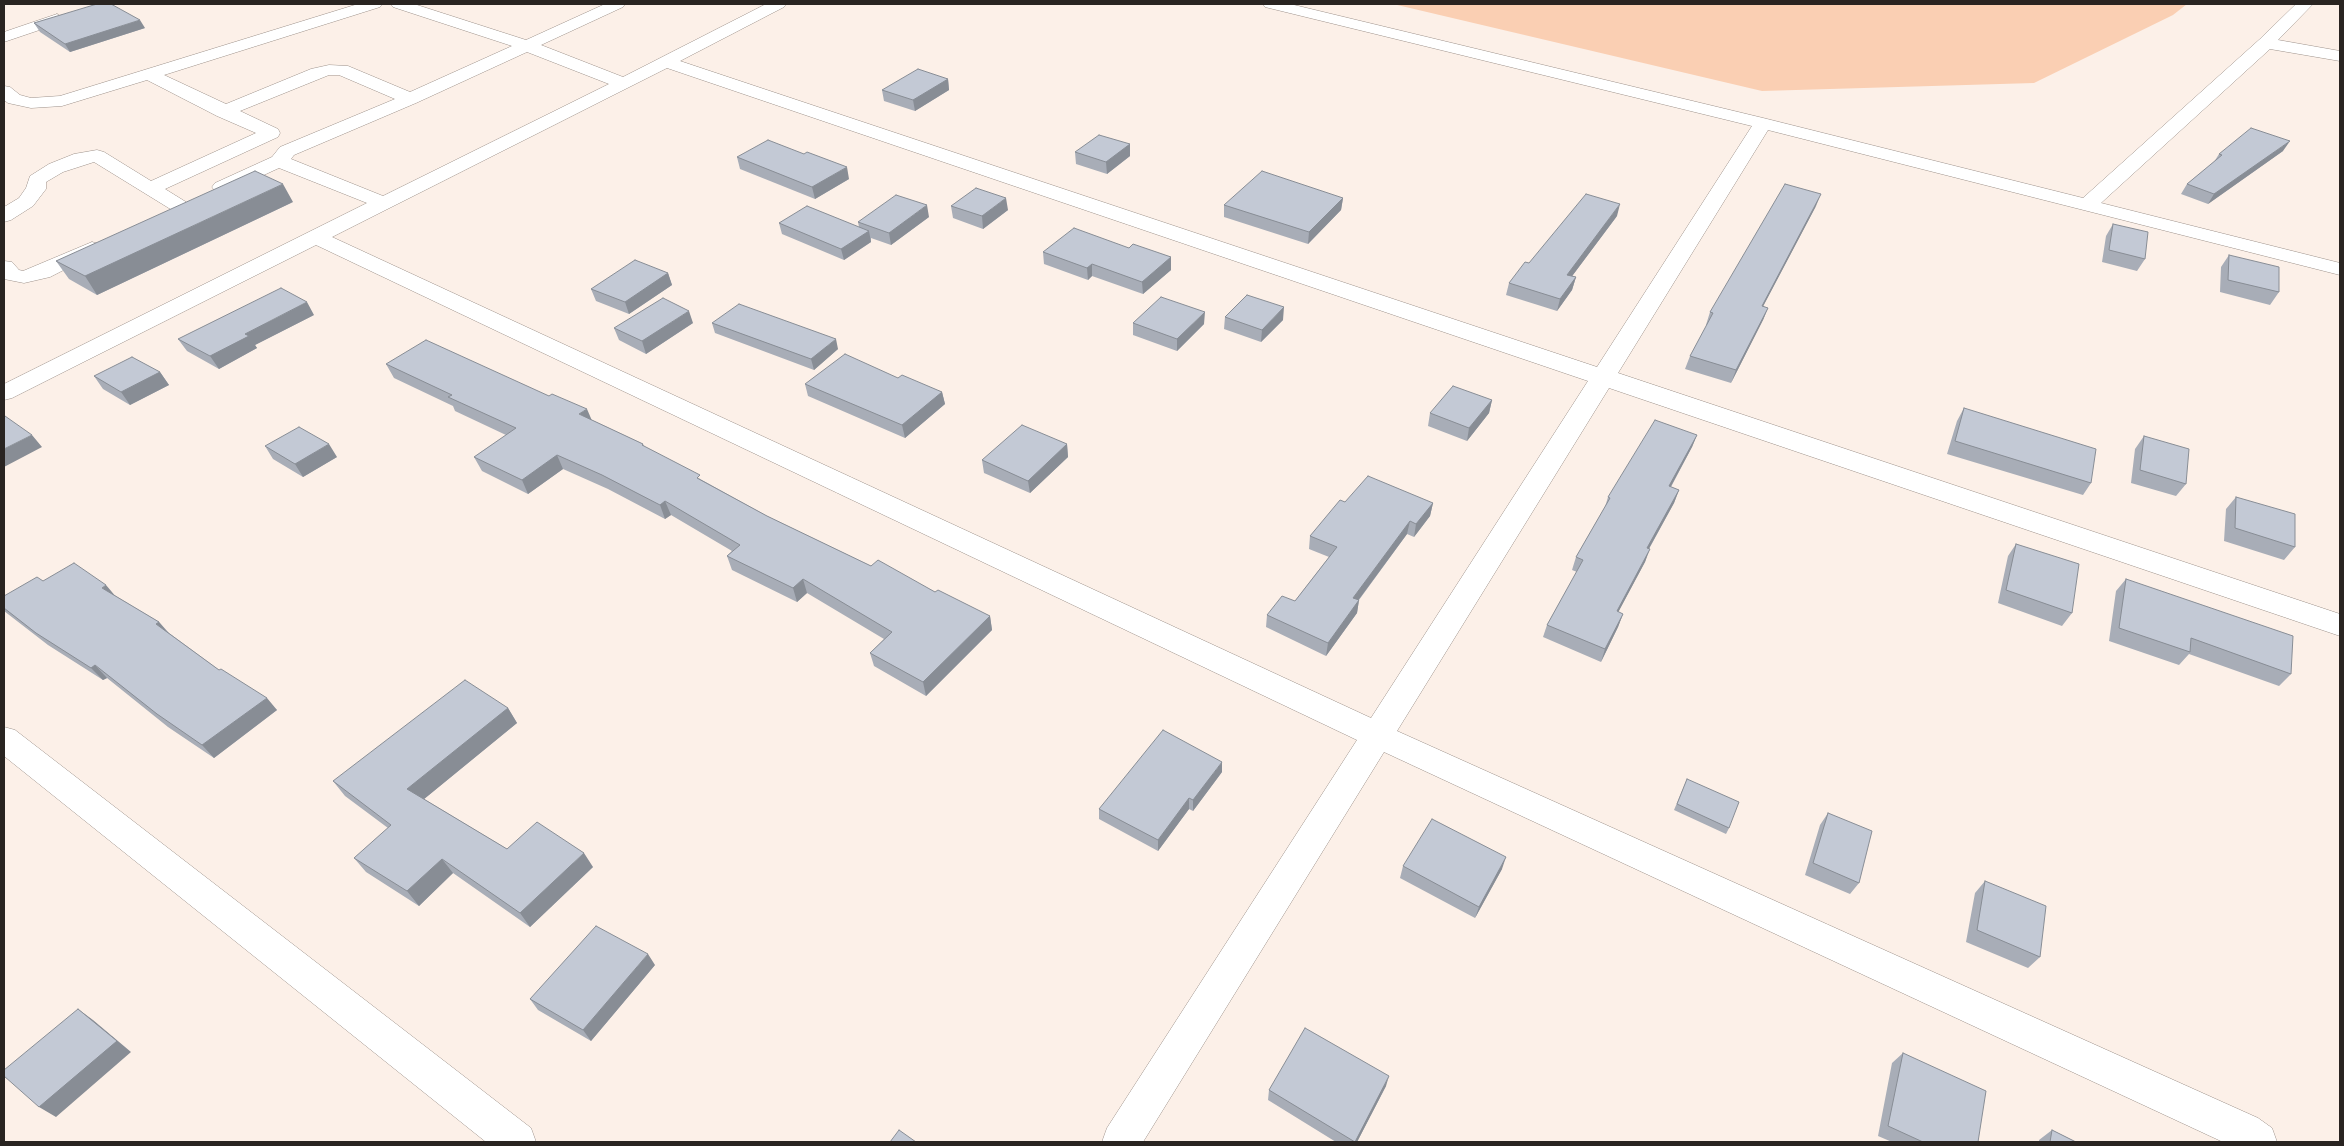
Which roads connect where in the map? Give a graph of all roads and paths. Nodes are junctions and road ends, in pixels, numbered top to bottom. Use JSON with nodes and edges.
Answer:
{"nodes":[{"id":1,"x":374,"y":4,"type":"edge"},
{"id":2,"x":399,"y":4,"type":"edge"},
{"id":3,"x":583,"y":4,"type":"edge"},
{"id":4,"x":616,"y":4,"type":"edge"},
{"id":5,"x":778,"y":4,"type":"edge"},
{"id":6,"x":1271,"y":4,"type":"edge"},
{"id":7,"x":2305,"y":4,"type":"edge"},
{"id":8,"x":600,"y":11,"type":"junction"},
{"id":9,"x":57,"y":19,"type":"edge"},
{"id":10,"x":4,"y":37,"type":"edge"},
{"id":11,"x":2266,"y":43,"type":"junction"},
{"id":12,"x":528,"y":46,"type":"junction"},
{"id":13,"x":2340,"y":56,"type":"edge"},
{"id":14,"x":666,"y":62,"type":"junction"},
{"id":15,"x":150,"y":76,"type":"junction"},
{"id":16,"x":623,"y":83,"type":"junction"},
{"id":17,"x":4,"y":91,"type":"edge"},
{"id":18,"x":410,"y":99,"type":"junction"},
{"id":19,"x":223,"y":112,"type":"junction"},
{"id":20,"x":1763,"y":123,"type":"junction"},
{"id":21,"x":271,"y":133,"type":"junction"},
{"id":22,"x":302,"y":144,"type":"junction"},
{"id":23,"x":279,"y":161,"type":"junction"},
{"id":24,"x":151,"y":188,"type":"junction"},
{"id":25,"x":194,"y":199,"type":"junction"},
{"id":26,"x":384,"y":203,"type":"junction"},
{"id":27,"x":2088,"y":204,"type":"junction"},
{"id":28,"x":4,"y":216,"type":"edge"},
{"id":29,"x":154,"y":218,"type":"edge"},
{"id":30,"x":314,"y":238,"type":"junction"},
{"id":31,"x":111,"y":239,"type":"edge"},
{"id":32,"x":4,"y":267,"type":"edge"},
{"id":33,"x":2340,"y":269,"type":"edge"},
{"id":34,"x":1605,"y":377,"type":"junction"},
{"id":35,"x":4,"y":393,"type":"edge"},
{"id":36,"x":2340,"y":625,"type":"edge"},
{"id":37,"x":1379,"y":736,"type":"junction"},
{"id":38,"x":4,"y":738,"type":"edge"},
{"id":39,"x":517,"y":1142,"type":"edge"},
{"id":40,"x":1122,"y":1142,"type":"edge"},
{"id":41,"x":2258,"y":1142,"type":"edge"}],
"edges":[{"from":1,"to":15,"type":"street"},
{"from":2,"to":12,"type":"street"},
{"from":3,"to":8,"type":"street"},
{"from":4,"to":8,"type":"street"},
{"from":5,"to":14,"type":"street"},
{"from":6,"to":20,"type":"street"},
{"from":7,"to":11,"type":"street"},
{"from":8,"to":12,"type":"street"},
{"from":9,"to":10,"type":"street"},
{"from":11,"to":13,"type":"street"},
{"from":11,"to":27,"type":"street"},
{"from":12,"to":16,"type":"street"},
{"from":12,"to":18,"type":"street"},
{"from":14,"to":16,"type":"street"},
{"from":14,"to":34,"type":"street"},
{"from":15,"to":17,"type":"street"},
{"from":15,"to":19,"type":"street"},
{"from":16,"to":26,"type":"street"},
{"from":18,"to":19,"type":"street"},
{"from":18,"to":22,"type":"street"},
{"from":19,"to":21,"type":"street"},
{"from":20,"to":27,"type":"street"},
{"from":20,"to":34,"type":"street"},
{"from":21,"to":22,"type":"street"},
{"from":21,"to":24,"type":"street"},
{"from":22,"to":23,"type":"street"},
{"from":23,"to":25,"type":"street"},
{"from":23,"to":26,"type":"street"},
{"from":24,"to":25,"type":"street"},
{"from":24,"to":28,"type":"street"},
{"from":25,"to":29,"type":"street"},
{"from":26,"to":30,"type":"street"},
{"from":27,"to":33,"type":"street"},
{"from":30,"to":35,"type":"street"},
{"from":30,"to":37,"type":"street"},
{"from":31,"to":32,"type":"street"},
{"from":34,"to":36,"type":"street"},
{"from":34,"to":37,"type":"street"},
{"from":37,"to":40,"type":"street"},
{"from":37,"to":41,"type":"street"},
{"from":38,"to":39,"type":"street"}]}
